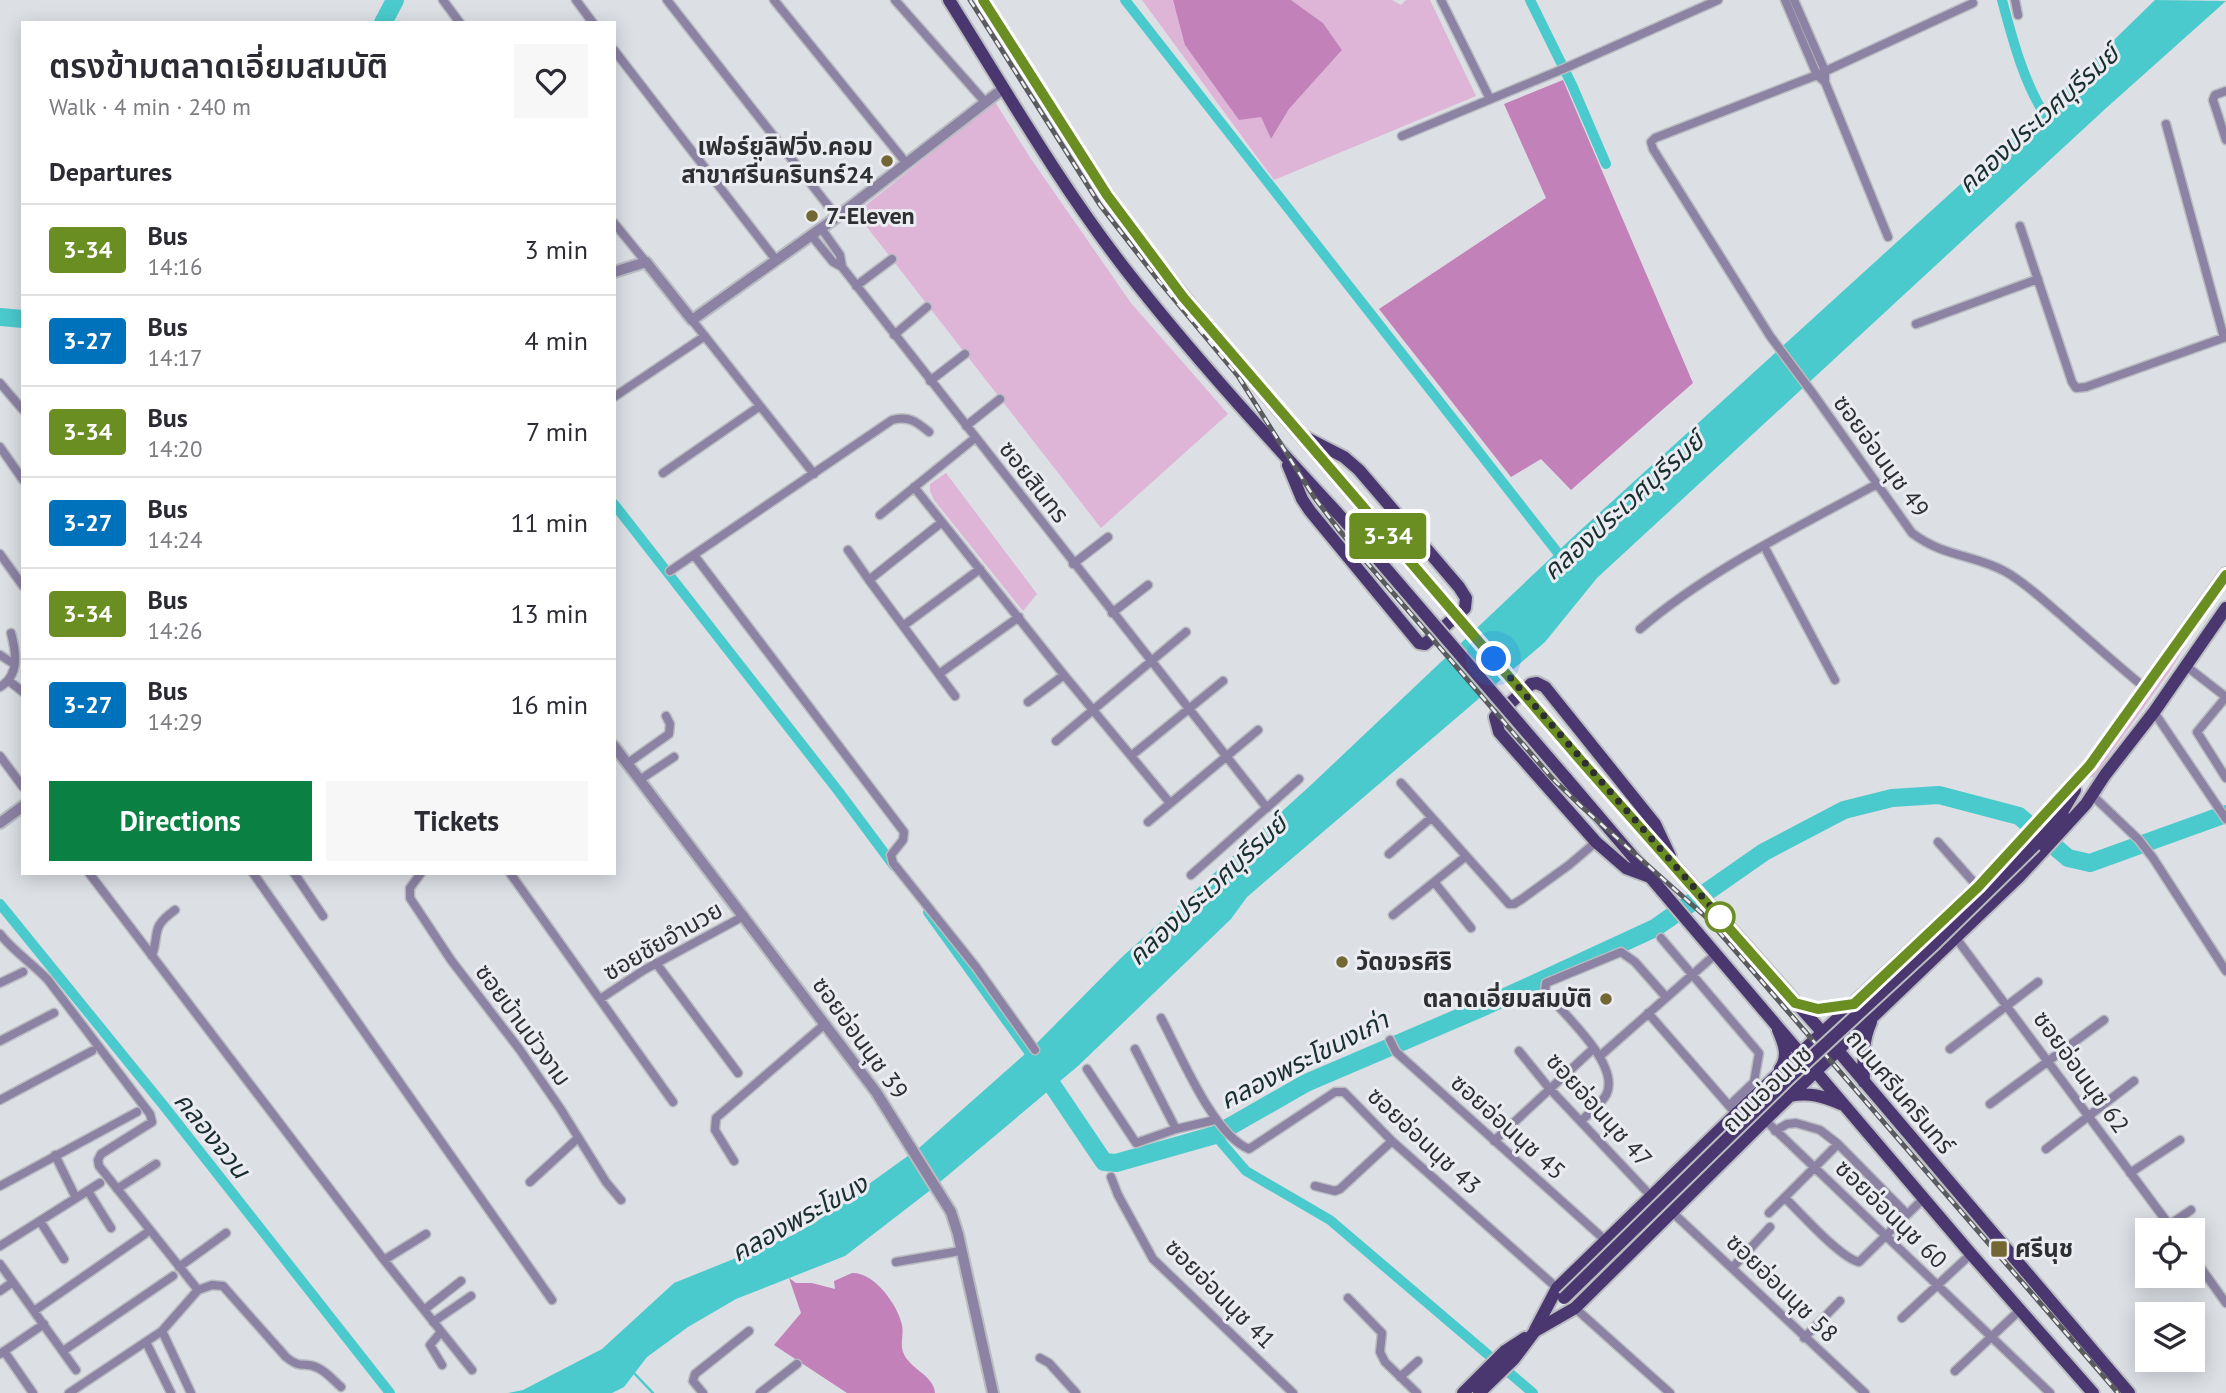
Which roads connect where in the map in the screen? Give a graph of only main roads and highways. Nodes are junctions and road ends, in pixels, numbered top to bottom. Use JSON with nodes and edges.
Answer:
{"nodes":[{"id":1,"x":949,"y":0,"type":"edge"},
{"id":2,"x":983,"y":0,"type":"edge"},
{"id":3,"x":1303,"y":436,"type":"junction"},
{"id":4,"x":1284,"y":454,"type":"junction"},
{"id":5,"x":2226,"y":575,"type":"edge"},
{"id":6,"x":2226,"y":609,"type":"edge"},
{"id":7,"x":2090,"y":765,"type":"junction"},
{"id":8,"x":2105,"y":775,"type":"junction"},
{"id":9,"x":2058,"y":819,"type":"junction"},
{"id":10,"x":1673,"y":863,"type":"junction"},
{"id":11,"x":1654,"y":878,"type":"junction"},
{"id":12,"x":1882,"y":978,"type":"junction"},
{"id":13,"x":1898,"y":994,"type":"junction"},
{"id":14,"x":1795,"y":1003,"type":"junction"},
{"id":15,"x":1854,"y":1004,"type":"junction"},
{"id":16,"x":1872,"y":1019,"type":"junction"},
{"id":17,"x":1774,"y":1020,"type":"junction"},
{"id":18,"x":1823,"y":1033,"type":"junction"},
{"id":19,"x":1837,"y":1050,"type":"junction"},
{"id":20,"x":1801,"y":1053,"type":"junction"},
{"id":21,"x":1817,"y":1071,"type":"junction"},
{"id":22,"x":1774,"y":1078,"type":"junction"},
{"id":23,"x":1864,"y":1082,"type":"junction"},
{"id":24,"x":1790,"y":1096,"type":"junction"},
{"id":25,"x":1746,"y":1104,"type":"junction"},
{"id":26,"x":1845,"y":1105,"type":"junction"},
{"id":27,"x":1765,"y":1120,"type":"junction"},
{"id":28,"x":1561,"y":1293,"type":"junction"},
{"id":29,"x":1535,"y":1331,"type":"junction"},
{"id":30,"x":1488,"y":1376,"type":"junction"},
{"id":31,"x":1463,"y":1393,"type":"edge"},
{"id":32,"x":1479,"y":1393,"type":"edge"},
{"id":33,"x":2093,"y":1393,"type":"edge"},
{"id":34,"x":2129,"y":1393,"type":"edge"}],
"edges":[{"from":1,"to":4,"type":"main road","name":"ถนนศรีนครินทร์"},
{"from":2,"to":3,"type":"main road","name":"ถนนศรีนครินทร์"},
{"from":3,"to":4,"type":"main road"},
{"from":3,"to":10,"type":"main road","name":"ถนนศรีนครินทร์","bridge":true},
{"from":4,"to":11,"type":"main road","name":"ถนนศรีนครินทร์","bridge":true},
{"from":5,"to":7,"type":"main road","name":"ถนนอ่อนนุช"},
{"from":6,"to":8,"type":"main road","name":"ถนนอ่อนนุช"},
{"from":7,"to":9,"type":"main road","name":"ถนนอ่อนนุช"},
{"from":7,"to":12,"type":"main road","name":"ถนนอ่อนนุช"},
{"from":8,"to":9,"type":"main road","name":"ถนนอ่อนนุช"},
{"from":8,"to":13,"type":"main road","name":"ถนนอ่อนนุช"},
{"from":9,"to":28,"type":"main road","name":"ถนนอ่อนนุช","bridge":true},
{"from":10,"to":11,"type":"main road"},
{"from":10,"to":14,"type":"main road","name":"ถนนศรีนครินทร์"},
{"from":11,"to":17,"type":"main road","name":"ถนนศรีนครินทร์"},
{"from":12,"to":13,"type":"main road"},
{"from":12,"to":15,"type":"main road","name":"ถนนอ่อนนุช"},
{"from":13,"to":16,"type":"main road","name":"ถนนอ่อนนุช"},
{"from":14,"to":15,"type":"main road"},
{"from":14,"to":18,"type":"main road","name":"ถนนศรีนครินทร์"},
{"from":15,"to":18,"type":"main road","name":"ถนนอ่อนนุช"},
{"from":16,"to":19,"type":"main road","name":"ถนนอ่อนนุช"},
{"from":16,"to":23,"type":"main road"},
{"from":17,"to":20,"type":"main road","name":"ถนนศรีนครินทร์"},
{"from":17,"to":22,"type":"main road"},
{"from":18,"to":19,"type":"main road","name":"ถนนศรีนครินทร์"},
{"from":18,"to":20,"type":"main road","name":"ถนนอ่อนนุช"},
{"from":19,"to":21,"type":"main road","name":"ถนนอ่อนนุช"},
{"from":19,"to":23,"type":"main road","name":"ถนนศรีนครินทร์"},
{"from":20,"to":21,"type":"main road","name":"ถนนศรีนครินทร์"},
{"from":20,"to":22,"type":"main road","name":"ถนนอ่อนนุช"},
{"from":21,"to":24,"type":"main road","name":"ถนนอ่อนนุช"},
{"from":21,"to":26,"type":"main road","name":"ถนนศรีนครินทร์"},
{"from":22,"to":25,"type":"main road","name":"ถนนอ่อนนุช"},
{"from":23,"to":34,"type":"main road","name":"ถนนศรีนครินทร์"},
{"from":24,"to":26,"type":"main road"},
{"from":24,"to":27,"type":"main road","name":"ถนนอ่อนนุช"},
{"from":25,"to":27,"type":"main road"},
{"from":25,"to":28,"type":"main road","name":"ถนนอ่อนนุช"},
{"from":26,"to":33,"type":"main road","name":"ถนนศรีนครินทร์"},
{"from":27,"to":29,"type":"main road","name":"ถนนอ่อนนุช"},
{"from":28,"to":29,"type":"main road","name":"ถนนอ่อนนุช"},
{"from":29,"to":30,"type":"main road","name":"ถนนอ่อนนุช"},
{"from":30,"to":31,"type":"main road","name":"ถนนอ่อนนุช"},
{"from":30,"to":32,"type":"main road","name":"ถนนอ่อนนุช"}]}
